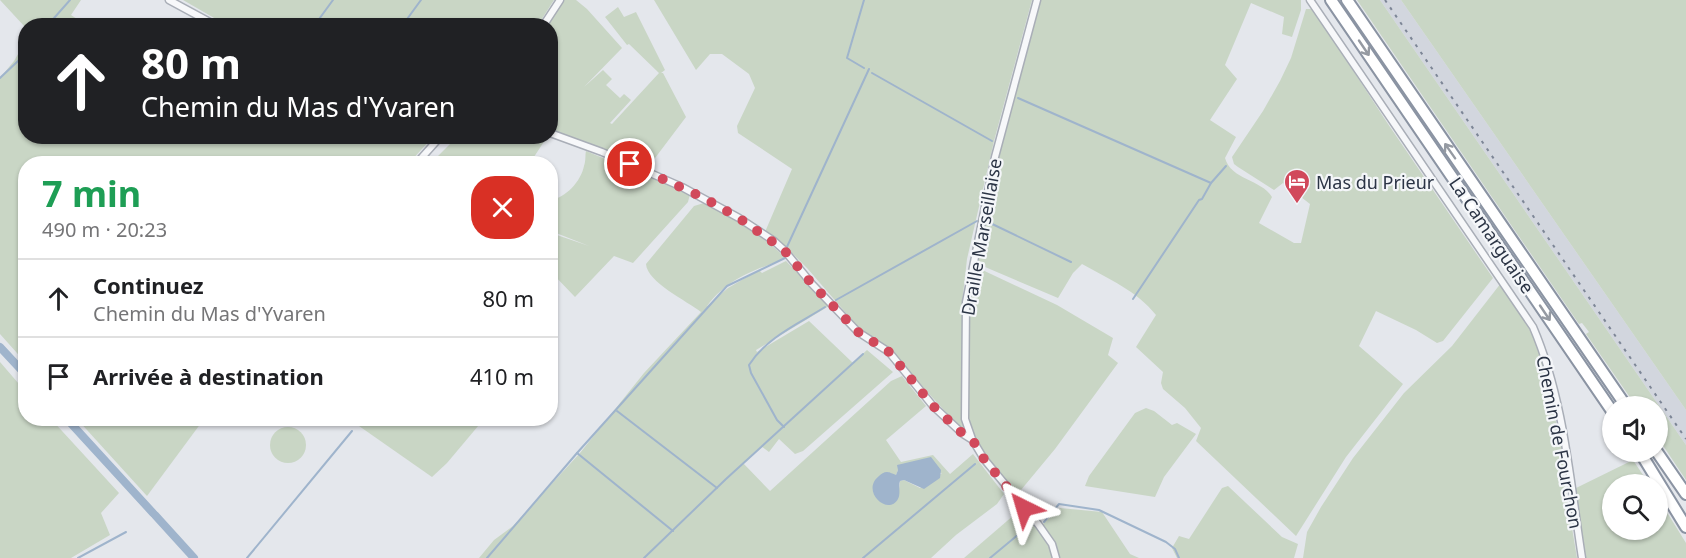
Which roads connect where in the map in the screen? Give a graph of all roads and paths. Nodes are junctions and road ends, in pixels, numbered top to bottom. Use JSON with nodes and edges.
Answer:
{"nodes":[{"id":1,"x":170,"y":0,"type":"edge"},
{"id":2,"x":560,"y":0,"type":"edge"},
{"id":3,"x":1036,"y":0,"type":"edge"},
{"id":4,"x":1310,"y":0,"type":"edge"},
{"id":5,"x":1330,"y":0,"type":"edge"},
{"id":6,"x":1347,"y":0,"type":"edge"},
{"id":7,"x":203,"y":18,"type":"edge"},
{"id":8,"x":548,"y":18,"type":"edge"},
{"id":9,"x":558,"y":136,"type":"edge"},
{"id":10,"x":434,"y":144,"type":"edge"},
{"id":11,"x":423,"y":156,"type":"edge"},
{"id":12,"x":1602,"y":396,"type":"edge"},
{"id":13,"x":1619,"y":396,"type":"edge"},
{"id":14,"x":972,"y":439,"type":"junction"},
{"id":15,"x":1646,"y":462,"type":"edge"},
{"id":16,"x":1647,"y":462,"type":"edge"},
{"id":17,"x":1664,"y":462,"type":"edge"},
{"id":18,"x":1686,"y":494,"type":"edge"},
{"id":19,"x":1686,"y":518,"type":"edge"},
{"id":20,"x":1686,"y":527,"type":"edge"},
{"id":21,"x":1056,"y":558,"type":"edge"},
{"id":22,"x":1582,"y":558,"type":"edge"}],
"edges":[{"from":1,"to":7,"type":"street"},
{"from":2,"to":8,"type":"street"},
{"from":3,"to":14,"type":"street","name":"Draille Marseillaise"},
{"from":4,"to":22,"type":"street","name":"Chemin de Fourchon"},
{"from":5,"to":12,"type":"highway","name":"La Camarguaise","one_way":true},
{"from":13,"to":6,"type":"highway","name":"La Camarguaise","one_way":true},
{"from":9,"to":14,"type":"street"},
{"from":10,"to":11,"type":"street"},
{"from":14,"to":21,"type":"street","name":"Draille Marseillaise"},
{"from":15,"to":20,"type":"highway"},
{"from":16,"to":19,"type":"highway"},
{"from":17,"to":18,"type":"highway"}]}
